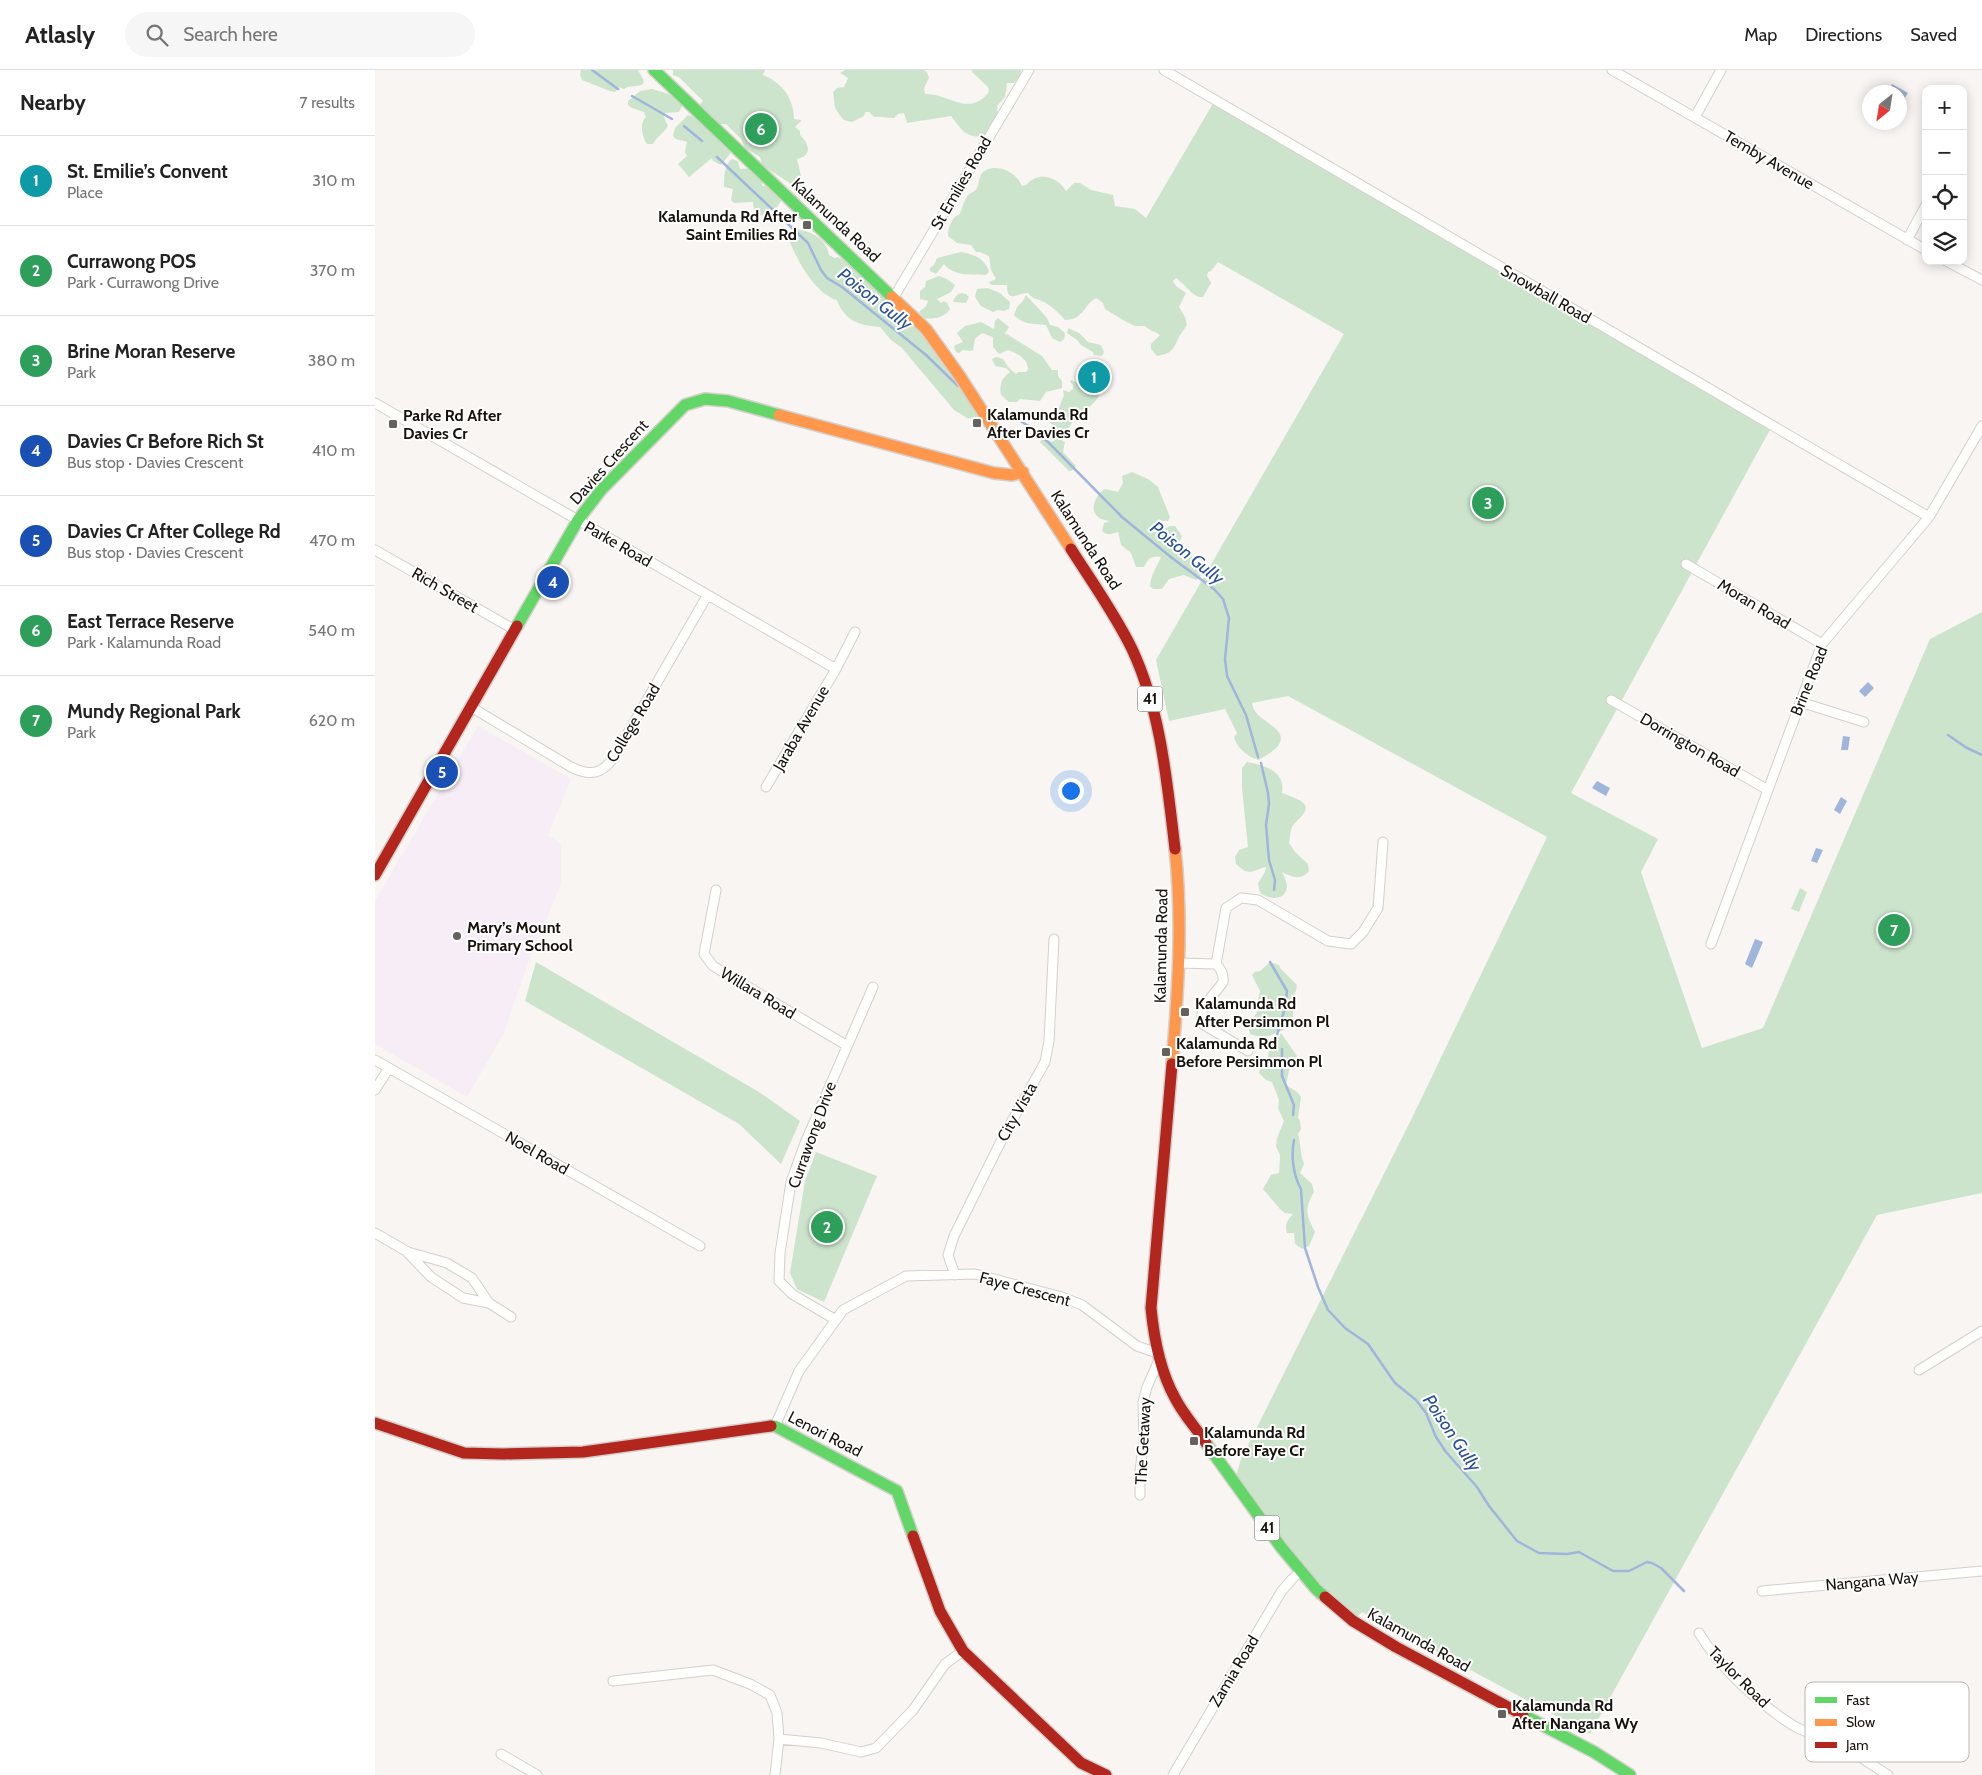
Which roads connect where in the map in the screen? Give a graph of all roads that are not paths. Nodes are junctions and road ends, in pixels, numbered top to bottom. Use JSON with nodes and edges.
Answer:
{"nodes":[{"id":1,"x":654,"y":70,"type":"edge"},
{"id":2,"x":1029,"y":70,"type":"edge"},
{"id":3,"x":1164,"y":70,"type":"edge"},
{"id":4,"x":1612,"y":70,"type":"edge"},
{"id":5,"x":1721,"y":70,"type":"edge"},
{"id":6,"x":1695,"y":117,"type":"junction"},
{"id":7,"x":1922,"y":212,"type":"edge"},
{"id":8,"x":1907,"y":240,"type":"junction"},
{"id":9,"x":1922,"y":248,"type":"edge"},
{"id":10,"x":1954,"y":265,"type":"edge"},
{"id":11,"x":1982,"y":280,"type":"edge"},
{"id":12,"x":894,"y":297,"type":"junction"},
{"id":13,"x":375,"y":403,"type":"edge"},
{"id":14,"x":1982,"y":426,"type":"edge"},
{"id":15,"x":1023,"y":472,"type":"junction"},
{"id":16,"x":1929,"y":517,"type":"junction"},
{"id":17,"x":578,"y":520,"type":"junction"},
{"id":18,"x":375,"y":550,"type":"edge"},
{"id":19,"x":1686,"y":564,"type":"dead end"},
{"id":20,"x":707,"y":596,"type":"junction"},
{"id":21,"x":515,"y":630,"type":"junction"},
{"id":22,"x":855,"y":632,"type":"dead end"},
{"id":23,"x":1822,"y":644,"type":"junction"},
{"id":24,"x":836,"y":669,"type":"junction"},
{"id":25,"x":1611,"y":700,"type":"dead end"},
{"id":26,"x":1800,"y":702,"type":"junction"},
{"id":27,"x":471,"y":707,"type":"junction"},
{"id":28,"x":1864,"y":722,"type":"dead end"},
{"id":29,"x":767,"y":787,"type":"dead end"},
{"id":30,"x":1768,"y":790,"type":"junction"},
{"id":31,"x":1383,"y":842,"type":"dead end"},
{"id":32,"x":375,"y":875,"type":"edge"},
{"id":33,"x":716,"y":890,"type":"dead end"},
{"id":34,"x":1054,"y":939,"type":"dead end"},
{"id":35,"x":1711,"y":944,"type":"dead end"},
{"id":36,"x":1179,"y":964,"type":"junction"},
{"id":37,"x":1216,"y":964,"type":"junction"},
{"id":38,"x":873,"y":987,"type":"dead end"},
{"id":39,"x":846,"y":1045,"type":"junction"},
{"id":40,"x":1248,"y":1051,"type":"dead end"},
{"id":41,"x":375,"y":1060,"type":"edge"},
{"id":42,"x":389,"y":1068,"type":"junction"},
{"id":43,"x":375,"y":1090,"type":"edge"},
{"id":44,"x":375,"y":1233,"type":"edge"},
{"id":45,"x":700,"y":1246,"type":"dead end"},
{"id":46,"x":408,"y":1252,"type":"junction"},
{"id":47,"x":955,"y":1275,"type":"junction"},
{"id":48,"x":489,"y":1303,"type":"junction"},
{"id":49,"x":511,"y":1317,"type":"dead end"},
{"id":50,"x":836,"y":1320,"type":"junction"},
{"id":51,"x":1982,"y":1331,"type":"edge"},
{"id":52,"x":1158,"y":1357,"type":"junction"},
{"id":53,"x":1919,"y":1370,"type":"dead end"},
{"id":54,"x":375,"y":1423,"type":"edge"},
{"id":55,"x":775,"y":1426,"type":"junction"},
{"id":56,"x":1140,"y":1495,"type":"dead end"},
{"id":57,"x":1982,"y":1571,"type":"edge"},
{"id":58,"x":1301,"y":1572,"type":"junction"},
{"id":59,"x":1762,"y":1591,"type":"dead end"},
{"id":60,"x":1699,"y":1633,"type":"dead end"},
{"id":61,"x":963,"y":1651,"type":"junction"},
{"id":62,"x":613,"y":1681,"type":"dead end"},
{"id":63,"x":1805,"y":1731,"type":"edge"},
{"id":64,"x":779,"y":1739,"type":"junction"},
{"id":65,"x":501,"y":1754,"type":"dead end"},
{"id":66,"x":1866,"y":1762,"type":"edge"},
{"id":67,"x":537,"y":1775,"type":"edge"},
{"id":68,"x":775,"y":1775,"type":"edge"},
{"id":69,"x":1107,"y":1775,"type":"edge"},
{"id":70,"x":1173,"y":1775,"type":"edge"},
{"id":71,"x":1630,"y":1775,"type":"edge"},
{"id":72,"x":1888,"y":1775,"type":"edge"}],
"edges":[{"from":1,"to":12,"type":"main road","name":"Kalamunda Road","number":"41"},
{"from":2,"to":12,"type":"street","name":"St Emilies Road"},
{"from":3,"to":16,"type":"street","name":"Snowball Road"},
{"from":4,"to":6,"type":"street","name":"Temby Avenue"},
{"from":5,"to":6,"type":"street"},
{"from":6,"to":8,"type":"street","name":"Temby Avenue"},
{"from":7,"to":8,"type":"street"},
{"from":8,"to":9,"type":"street","name":"Temby Avenue"},
{"from":10,"to":11,"type":"street"},
{"from":12,"to":15,"type":"main road","name":"Kalamunda Road","number":"41"},
{"from":13,"to":17,"type":"street","name":"Parke Road"},
{"from":14,"to":16,"type":"street","name":"Brine Road"},
{"from":15,"to":17,"type":"main road","name":"Davies Crescent"},
{"from":15,"to":36,"type":"main road","name":"Kalamunda Road","number":"41"},
{"from":16,"to":23,"type":"street","name":"Brine Road"},
{"from":17,"to":20,"type":"street","name":"Parke Road"},
{"from":17,"to":21,"type":"main road","name":"Davies Crescent"},
{"from":18,"to":21,"type":"street","name":"Rich Street"},
{"from":19,"to":23,"type":"street","name":"Moran Road"},
{"from":20,"to":24,"type":"street","name":"Parke Road"},
{"from":20,"to":27,"type":"street","name":"College Road"},
{"from":21,"to":27,"type":"main road","name":"Davies Crescent"},
{"from":22,"to":24,"type":"street","name":"Jaraba Avenue"},
{"from":23,"to":26,"type":"street","name":"Brine Road"},
{"from":24,"to":29,"type":"street","name":"Jaraba Avenue"},
{"from":25,"to":30,"type":"street","name":"Dorrington Road"},
{"from":26,"to":28,"type":"street"},
{"from":26,"to":30,"type":"street","name":"Brine Road"},
{"from":27,"to":32,"type":"main road","name":"Davies Crescent"},
{"from":30,"to":35,"type":"street","name":"Brine Road"},
{"from":31,"to":37,"type":"street"},
{"from":33,"to":39,"type":"street","name":"Willara Road"},
{"from":34,"to":47,"type":"street","name":"City Vista"},
{"from":36,"to":37,"type":"street"},
{"from":36,"to":52,"type":"main road","name":"Kalamunda Road","number":"41"},
{"from":37,"to":40,"type":"street"},
{"from":38,"to":39,"type":"street","name":"Currawong Drive"},
{"from":39,"to":50,"type":"street","name":"Currawong Drive"},
{"from":41,"to":42,"type":"street","name":"Noel Road"},
{"from":42,"to":43,"type":"street"},
{"from":42,"to":45,"type":"street","name":"Noel Road"},
{"from":44,"to":46,"type":"street"},
{"from":46,"to":48,"type":"street"},
{"from":46,"to":48,"type":"street"},
{"from":47,"to":50,"type":"street","name":"Faye Crescent"},
{"from":47,"to":52,"type":"street","name":"Faye Crescent"},
{"from":48,"to":49,"type":"street"},
{"from":50,"to":55,"type":"street","name":"Faye Crescent"},
{"from":51,"to":53,"type":"street"},
{"from":52,"to":56,"type":"street","name":"The Getaway"},
{"from":52,"to":58,"type":"main road","name":"Kalamunda Road","number":"41"},
{"from":54,"to":55,"type":"main road","name":"Lenori Road"},
{"from":55,"to":61,"type":"main road","name":"Lenori Road"},
{"from":57,"to":59,"type":"street","name":"Nangana Way"},
{"from":58,"to":70,"type":"street","name":"Zamia Road"},
{"from":58,"to":71,"type":"main road","name":"Kalamunda Road","number":"41"},
{"from":60,"to":63,"type":"street","name":"Taylor Road"},
{"from":61,"to":64,"type":"street"},
{"from":61,"to":69,"type":"main road","name":"Lenori Road"},
{"from":62,"to":64,"type":"street"},
{"from":64,"to":68,"type":"street"},
{"from":65,"to":67,"type":"street"},
{"from":66,"to":72,"type":"street","name":"Taylor Road"}]}
